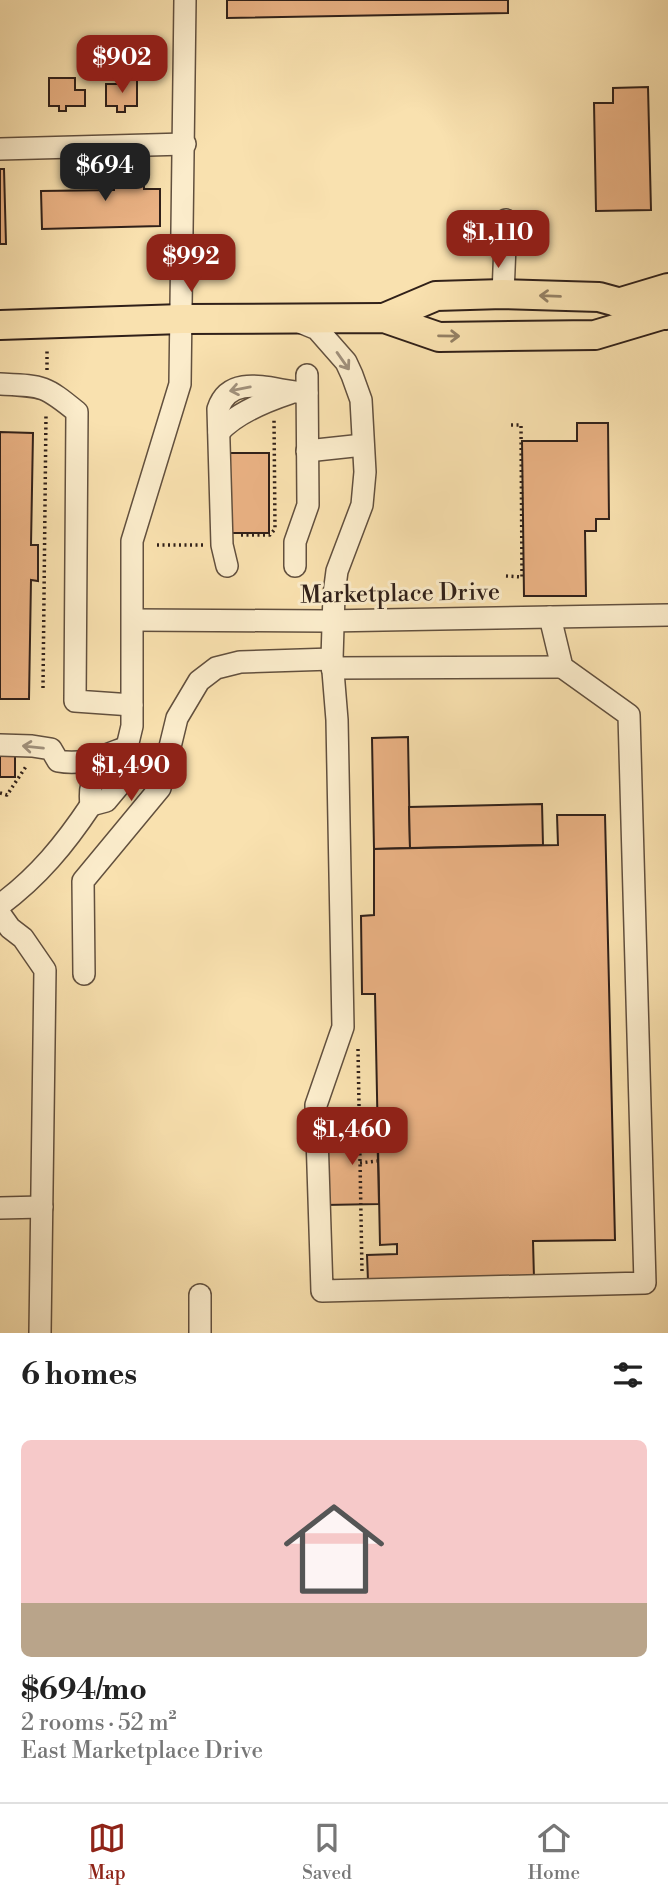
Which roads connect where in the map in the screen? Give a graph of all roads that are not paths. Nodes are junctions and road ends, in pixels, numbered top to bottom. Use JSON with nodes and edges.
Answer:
{"nodes":[{"id":1,"x":185,"y":0,"type":"edge"},
{"id":2,"x":185,"y":144,"type":"junction"},
{"id":3,"x":0,"y":149,"type":"edge"},
{"id":4,"x":506,"y":220,"type":"dead end"},
{"id":5,"x":503,"y":294,"type":"junction"},
{"id":6,"x":666,"y":306,"type":"edge"},
{"id":7,"x":384,"y":318,"type":"junction"},
{"id":8,"x":182,"y":319,"type":"junction"},
{"id":9,"x":293,"y":319,"type":"junction"},
{"id":10,"x":0,"y":325,"type":"edge"},
{"id":11,"x":0,"y":384,"type":"edge"},
{"id":12,"x":362,"y":434,"type":"junction"},
{"id":13,"x":307,"y":451,"type":"junction"},
{"id":14,"x":227,"y":566,"type":"dead end"},
{"id":15,"x":295,"y":566,"type":"dead end"},
{"id":16,"x":668,"y":615,"type":"edge"},
{"id":17,"x":550,"y":617,"type":"junction"},
{"id":18,"x":134,"y":620,"type":"junction"},
{"id":19,"x":333,"y":621,"type":"junction"},
{"id":20,"x":332,"y":664,"type":"junction"},
{"id":21,"x":562,"y":667,"type":"junction"},
{"id":22,"x":132,"y":705,"type":"junction"},
{"id":23,"x":0,"y":745,"type":"edge"},
{"id":24,"x":123,"y":756,"type":"junction"},
{"id":25,"x":0,"y":905,"type":"edge"},
{"id":26,"x":0,"y":914,"type":"edge"},
{"id":27,"x":84,"y":974,"type":"dead end"},
{"id":28,"x":42,"y":1207,"type":"junction"},
{"id":29,"x":0,"y":1208,"type":"edge"},
{"id":30,"x":201,"y":1295,"type":"dead end"},
{"id":31,"x":40,"y":1333,"type":"edge"},
{"id":32,"x":200,"y":1333,"type":"edge"}],
"edges":[{"from":1,"to":2,"type":"street"},
{"from":2,"to":3,"type":"street"},
{"from":2,"to":8,"type":"street"},
{"from":4,"to":5,"type":"street"},
{"from":6,"to":5,"type":"main road","one_way":true},
{"from":5,"to":7,"type":"main road"},
{"from":7,"to":6,"type":"main road","one_way":true},
{"from":7,"to":9,"type":"main road"},
{"from":8,"to":9,"type":"main road"},
{"from":8,"to":10,"type":"main road"},
{"from":8,"to":18,"type":"street"},
{"from":9,"to":12,"type":"street","one_way":true},
{"from":11,"to":22,"type":"street"},
{"from":12,"to":13,"type":"street"},
{"from":12,"to":19,"type":"street"},
{"from":13,"to":14,"type":"street","one_way":true},
{"from":13,"to":15,"type":"street"},
{"from":16,"to":17,"type":"street","name":"Marketplace Drive"},
{"from":17,"to":19,"type":"street","name":"Marketplace Drive"},
{"from":17,"to":21,"type":"street"},
{"from":18,"to":19,"type":"street","name":"Marketplace Drive"},
{"from":18,"to":22,"type":"street"},
{"from":19,"to":20,"type":"street"},
{"from":20,"to":21,"type":"street"},
{"from":20,"to":21,"type":"street"},
{"from":20,"to":27,"type":"street"},
{"from":22,"to":24,"type":"street"},
{"from":24,"to":23,"type":"street","one_way":true},
{"from":24,"to":25,"type":"street"},
{"from":26,"to":28,"type":"street"},
{"from":28,"to":29,"type":"street"},
{"from":28,"to":31,"type":"street"},
{"from":30,"to":32,"type":"street"}]}
